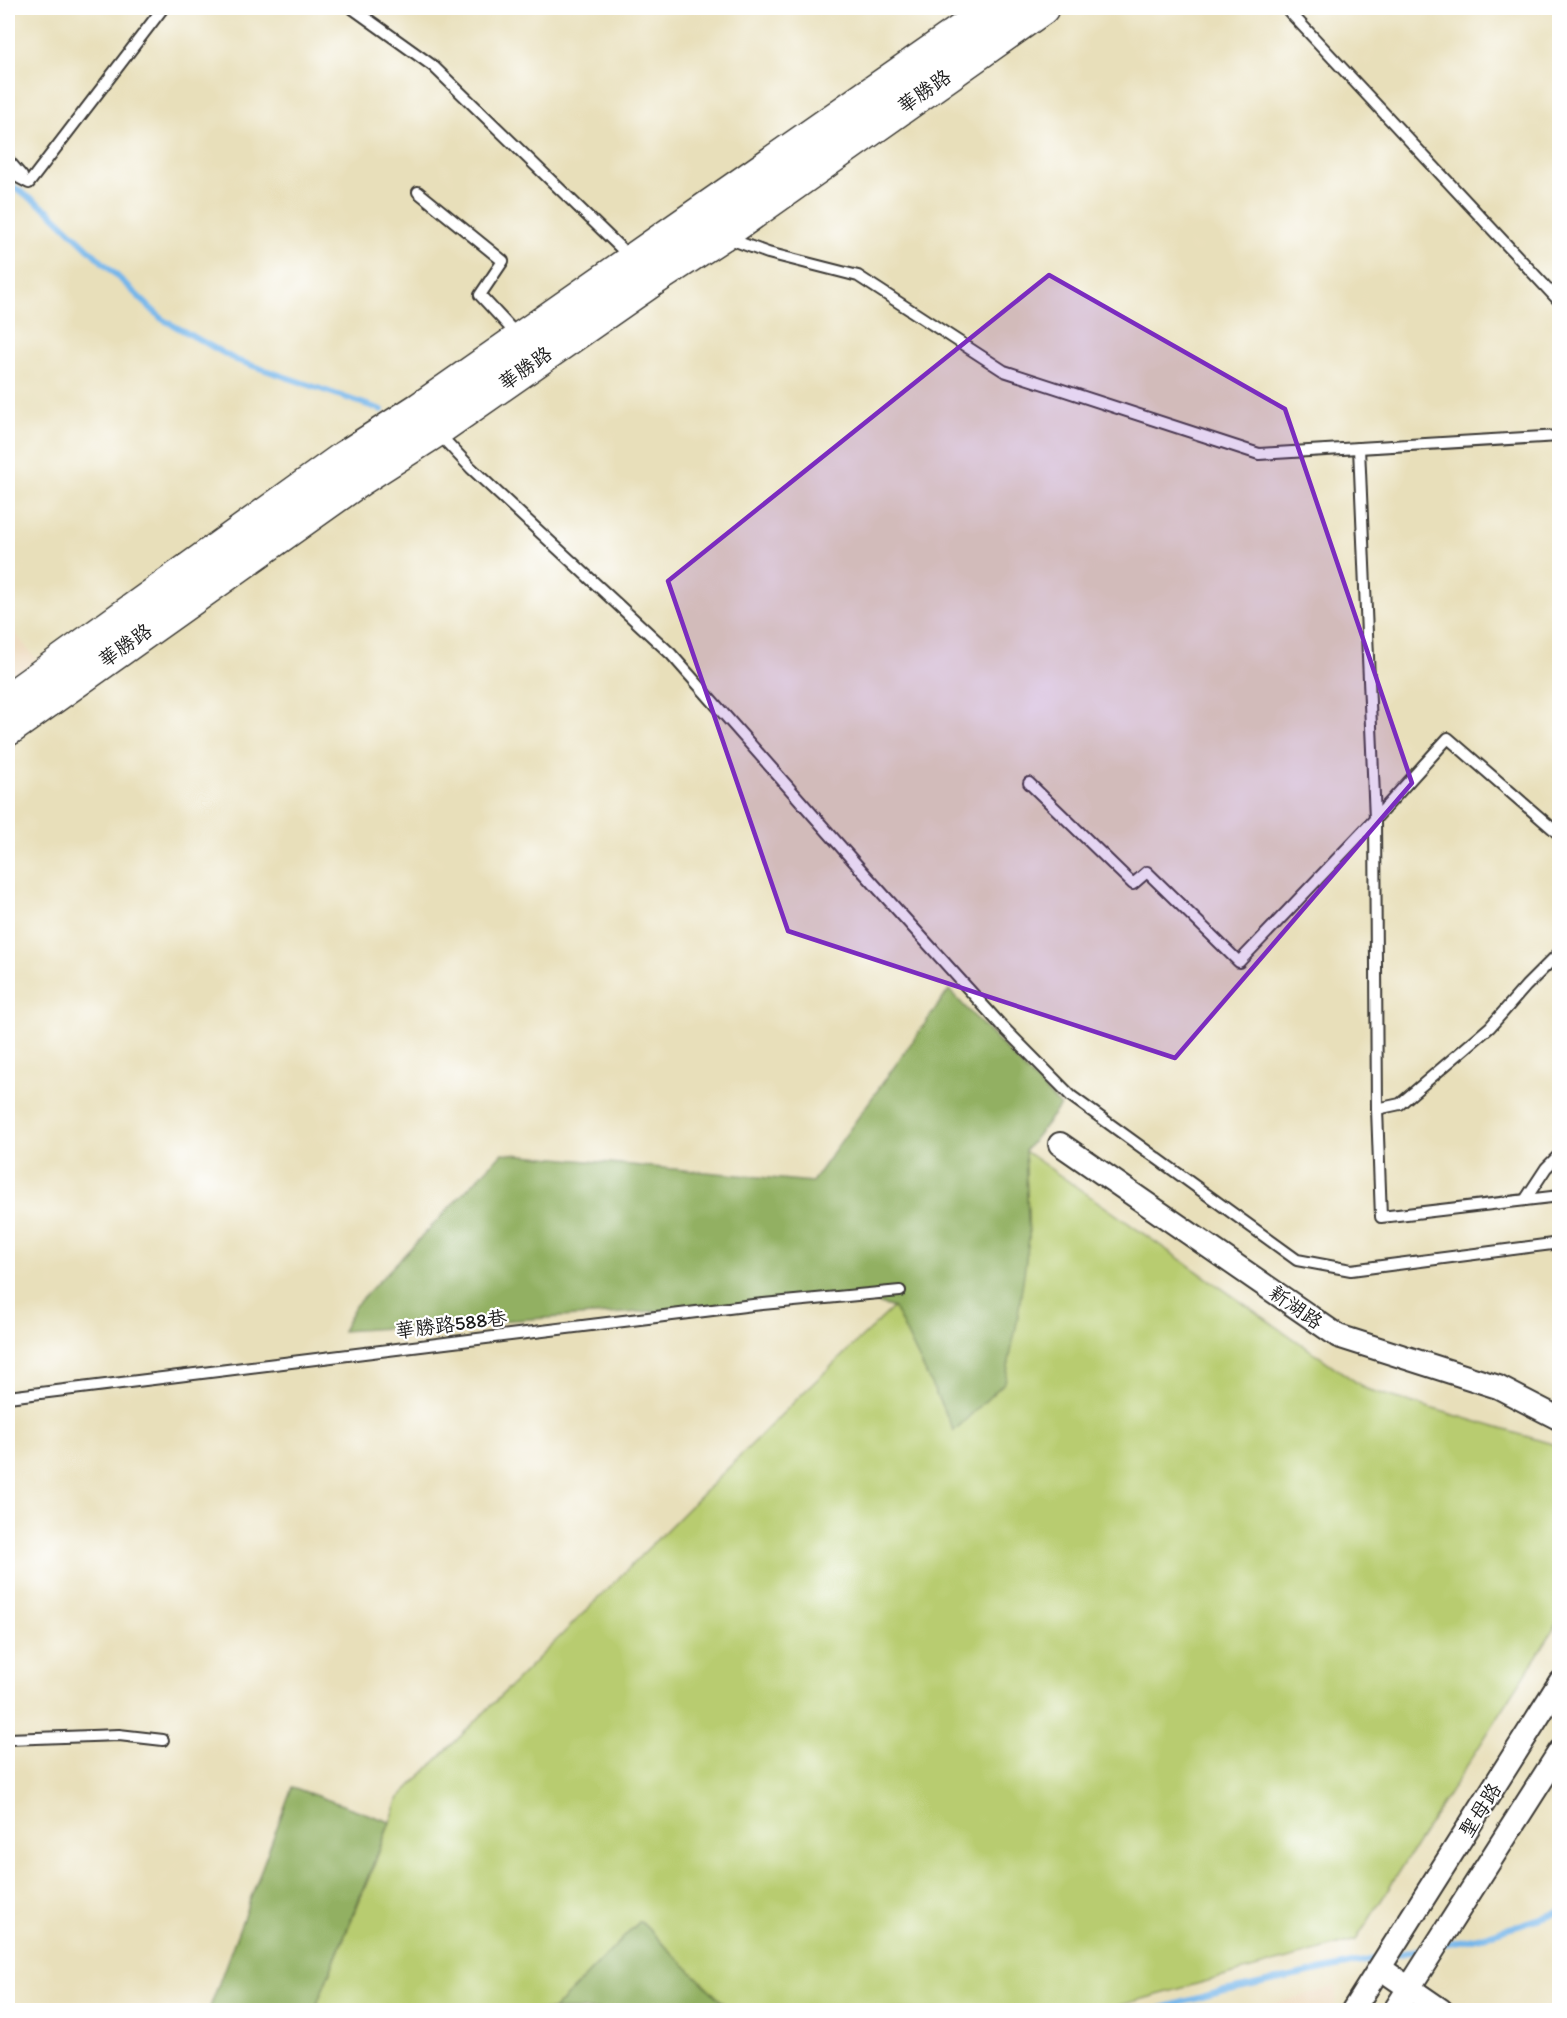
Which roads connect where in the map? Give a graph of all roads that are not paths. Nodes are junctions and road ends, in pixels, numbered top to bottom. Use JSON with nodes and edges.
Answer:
{"nodes":[{"id":1,"x":163,"y":8,"type":"edge"},
{"id":2,"x":352,"y":8,"type":"edge"},
{"id":3,"x":994,"y":8,"type":"edge"},
{"id":4,"x":1042,"y":8,"type":"edge"},
{"id":5,"x":1286,"y":8,"type":"edge"},
{"id":6,"x":8,"y":160,"type":"edge"},
{"id":7,"x":8,"y":171,"type":"edge"},
{"id":8,"x":29,"y":183,"type":"junction"},
{"id":9,"x":418,"y":192,"type":"dead end"},
{"id":10,"x":711,"y":224,"type":"junction"},
{"id":11,"x":640,"y":271,"type":"junction"},
{"id":12,"x":1560,"y":302,"type":"edge"},
{"id":13,"x":520,"y":338,"type":"junction"},
{"id":14,"x":427,"y":420,"type":"junction"},
{"id":15,"x":1560,"y":436,"type":"edge"},
{"id":16,"x":1359,"y":448,"type":"junction"},
{"id":17,"x":8,"y":700,"type":"edge"},
{"id":18,"x":8,"y":729,"type":"edge"},
{"id":19,"x":1029,"y":783,"type":"dead end"},
{"id":20,"x":1375,"y":819,"type":"junction"},
{"id":21,"x":1560,"y":835,"type":"edge"},
{"id":22,"x":1560,"y":952,"type":"edge"},
{"id":23,"x":1377,"y":1109,"type":"junction"},
{"id":24,"x":1060,"y":1144,"type":"dead end"},
{"id":25,"x":1560,"y":1154,"type":"edge"},
{"id":26,"x":1560,"y":1196,"type":"edge"},
{"id":27,"x":1525,"y":1200,"type":"junction"},
{"id":28,"x":1560,"y":1243,"type":"edge"},
{"id":29,"x":900,"y":1292,"type":"dead end"},
{"id":30,"x":8,"y":1397,"type":"edge"},
{"id":31,"x":1560,"y":1419,"type":"edge"},
{"id":32,"x":1560,"y":1682,"type":"edge"},
{"id":33,"x":8,"y":1739,"type":"edge"},
{"id":34,"x":163,"y":1740,"type":"dead end"},
{"id":35,"x":1560,"y":1751,"type":"edge"},
{"id":36,"x":1380,"y":1968,"type":"junction"},
{"id":37,"x":1410,"y":1988,"type":"junction"},
{"id":38,"x":1357,"y":2009,"type":"edge"},
{"id":39,"x":1395,"y":2010,"type":"edge"},
{"id":40,"x":1441,"y":2010,"type":"edge"}],
"edges":[{"from":1,"to":8,"type":"lane"},
{"from":2,"to":11,"type":"lane"},
{"from":3,"to":10,"type":"main road","name":"華勝路"},
{"from":4,"to":10,"type":"main road","name":"華勝路"},
{"from":5,"to":12,"type":"lane"},
{"from":6,"to":8,"type":"lane"},
{"from":7,"to":8,"type":"lane"},
{"from":9,"to":13,"type":"lane"},
{"from":10,"to":11,"type":"main road","name":"華勝路"},
{"from":10,"to":16,"type":"lane"},
{"from":11,"to":13,"type":"main road","name":"華勝路"},
{"from":11,"to":14,"type":"main road","name":"華勝路"},
{"from":13,"to":14,"type":"main road","name":"華勝路"},
{"from":14,"to":17,"type":"main road","name":"華勝路"},
{"from":14,"to":18,"type":"main road","name":"華勝路"},
{"from":14,"to":28,"type":"lane"},
{"from":15,"to":16,"type":"lane"},
{"from":16,"to":20,"type":"lane"},
{"from":19,"to":20,"type":"lane"},
{"from":20,"to":21,"type":"lane"},
{"from":20,"to":23,"type":"lane"},
{"from":22,"to":23,"type":"lane"},
{"from":23,"to":27,"type":"lane"},
{"from":24,"to":31,"type":"street","name":"新湖路"},
{"from":25,"to":27,"type":"lane"},
{"from":26,"to":27,"type":"lane"},
{"from":29,"to":30,"type":"lane","name":"華勝路588巷"},
{"from":32,"to":36,"type":"street","name":"聖母路"},
{"from":33,"to":34,"type":"lane"},
{"from":35,"to":37,"type":"street","name":"聖母路"},
{"from":36,"to":37,"type":"street"},
{"from":36,"to":38,"type":"street"},
{"from":37,"to":39,"type":"street","name":"聖母路"},
{"from":37,"to":40,"type":"street"}]}
